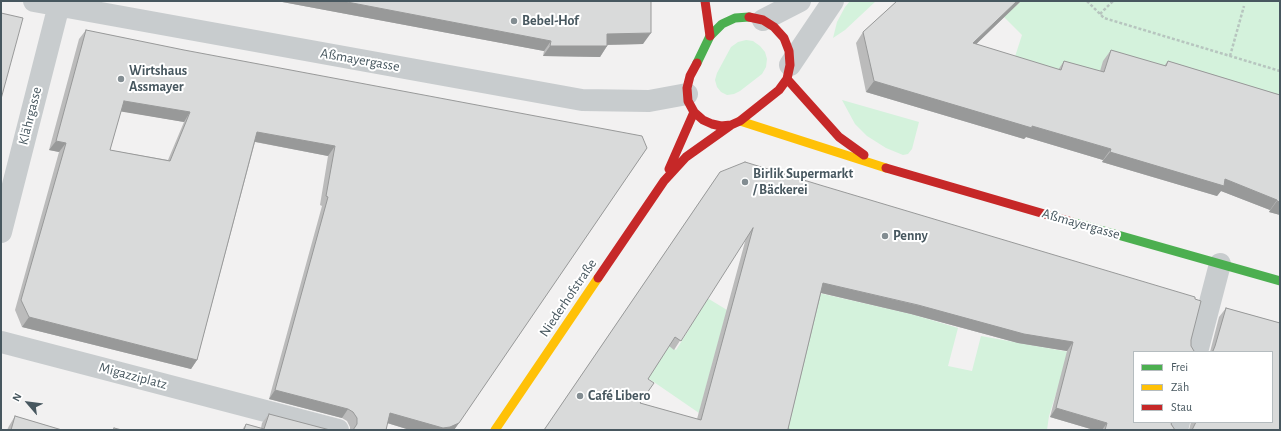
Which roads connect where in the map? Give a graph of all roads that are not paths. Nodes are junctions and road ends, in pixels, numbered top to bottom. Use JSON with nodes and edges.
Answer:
{"nodes":[{"id":1,"x":34,"y":1,"type":"edge"},
{"id":2,"x":704,"y":1,"type":"edge"},
{"id":3,"x":800,"y":1,"type":"edge"},
{"id":4,"x":833,"y":1,"type":"edge"},
{"id":5,"x":60,"y":4,"type":"edge"},
{"id":6,"x":742,"y":6,"type":"dead end"},
{"id":7,"x":756,"y":19,"type":"junction"},
{"id":8,"x":710,"y":36,"type":"junction"},
{"id":9,"x":788,"y":72,"type":"junction"},
{"id":10,"x":691,"y":103,"type":"junction"},
{"id":11,"x":740,"y":121,"type":"junction"},
{"id":12,"x":731,"y":125,"type":"junction"},
{"id":13,"x":881,"y":167,"type":"junction"},
{"id":14,"x":664,"y":181,"type":"junction"},
{"id":15,"x":1,"y":232,"type":"edge"},
{"id":16,"x":1220,"y":264,"type":"junction"},
{"id":17,"x":1280,"y":282,"type":"edge"},
{"id":18,"x":1,"y":342,"type":"edge"},
{"id":19,"x":1197,"y":351,"type":"edge"},
{"id":20,"x":338,"y":430,"type":"edge"},
{"id":21,"x":495,"y":430,"type":"edge"}],
"edges":[{"from":1,"to":5,"type":"street","name":"Aßmayergasse"},
{"from":2,"to":8,"type":"street"},
{"from":3,"to":7,"type":"street"},
{"from":4,"to":9,"type":"street"},
{"from":5,"to":10,"type":"street","name":"Aßmayergasse"},
{"from":5,"to":15,"type":"street","name":"Klährgasse"},
{"from":6,"to":7,"type":"street"},
{"from":7,"to":8,"type":"street"},
{"from":7,"to":9,"type":"street"},
{"from":8,"to":10,"type":"street"},
{"from":9,"to":11,"type":"street"},
{"from":9,"to":13,"type":"street","name":"Aßmayergasse"},
{"from":10,"to":12,"type":"street"},
{"from":10,"to":14,"type":"street","name":"Niederhofstraße"},
{"from":11,"to":12,"type":"street"},
{"from":11,"to":13,"type":"street","name":"Aßmayergasse"},
{"from":12,"to":14,"type":"street","name":"Niederhofstraße"},
{"from":13,"to":16,"type":"street","name":"Aßmayergasse"},
{"from":14,"to":21,"type":"street","name":"Niederhofstraße"},
{"from":16,"to":17,"type":"street","name":"Aßmayergasse"},
{"from":16,"to":19,"type":"street"},
{"from":18,"to":20,"type":"street","name":"Migazziplatz"}]}
